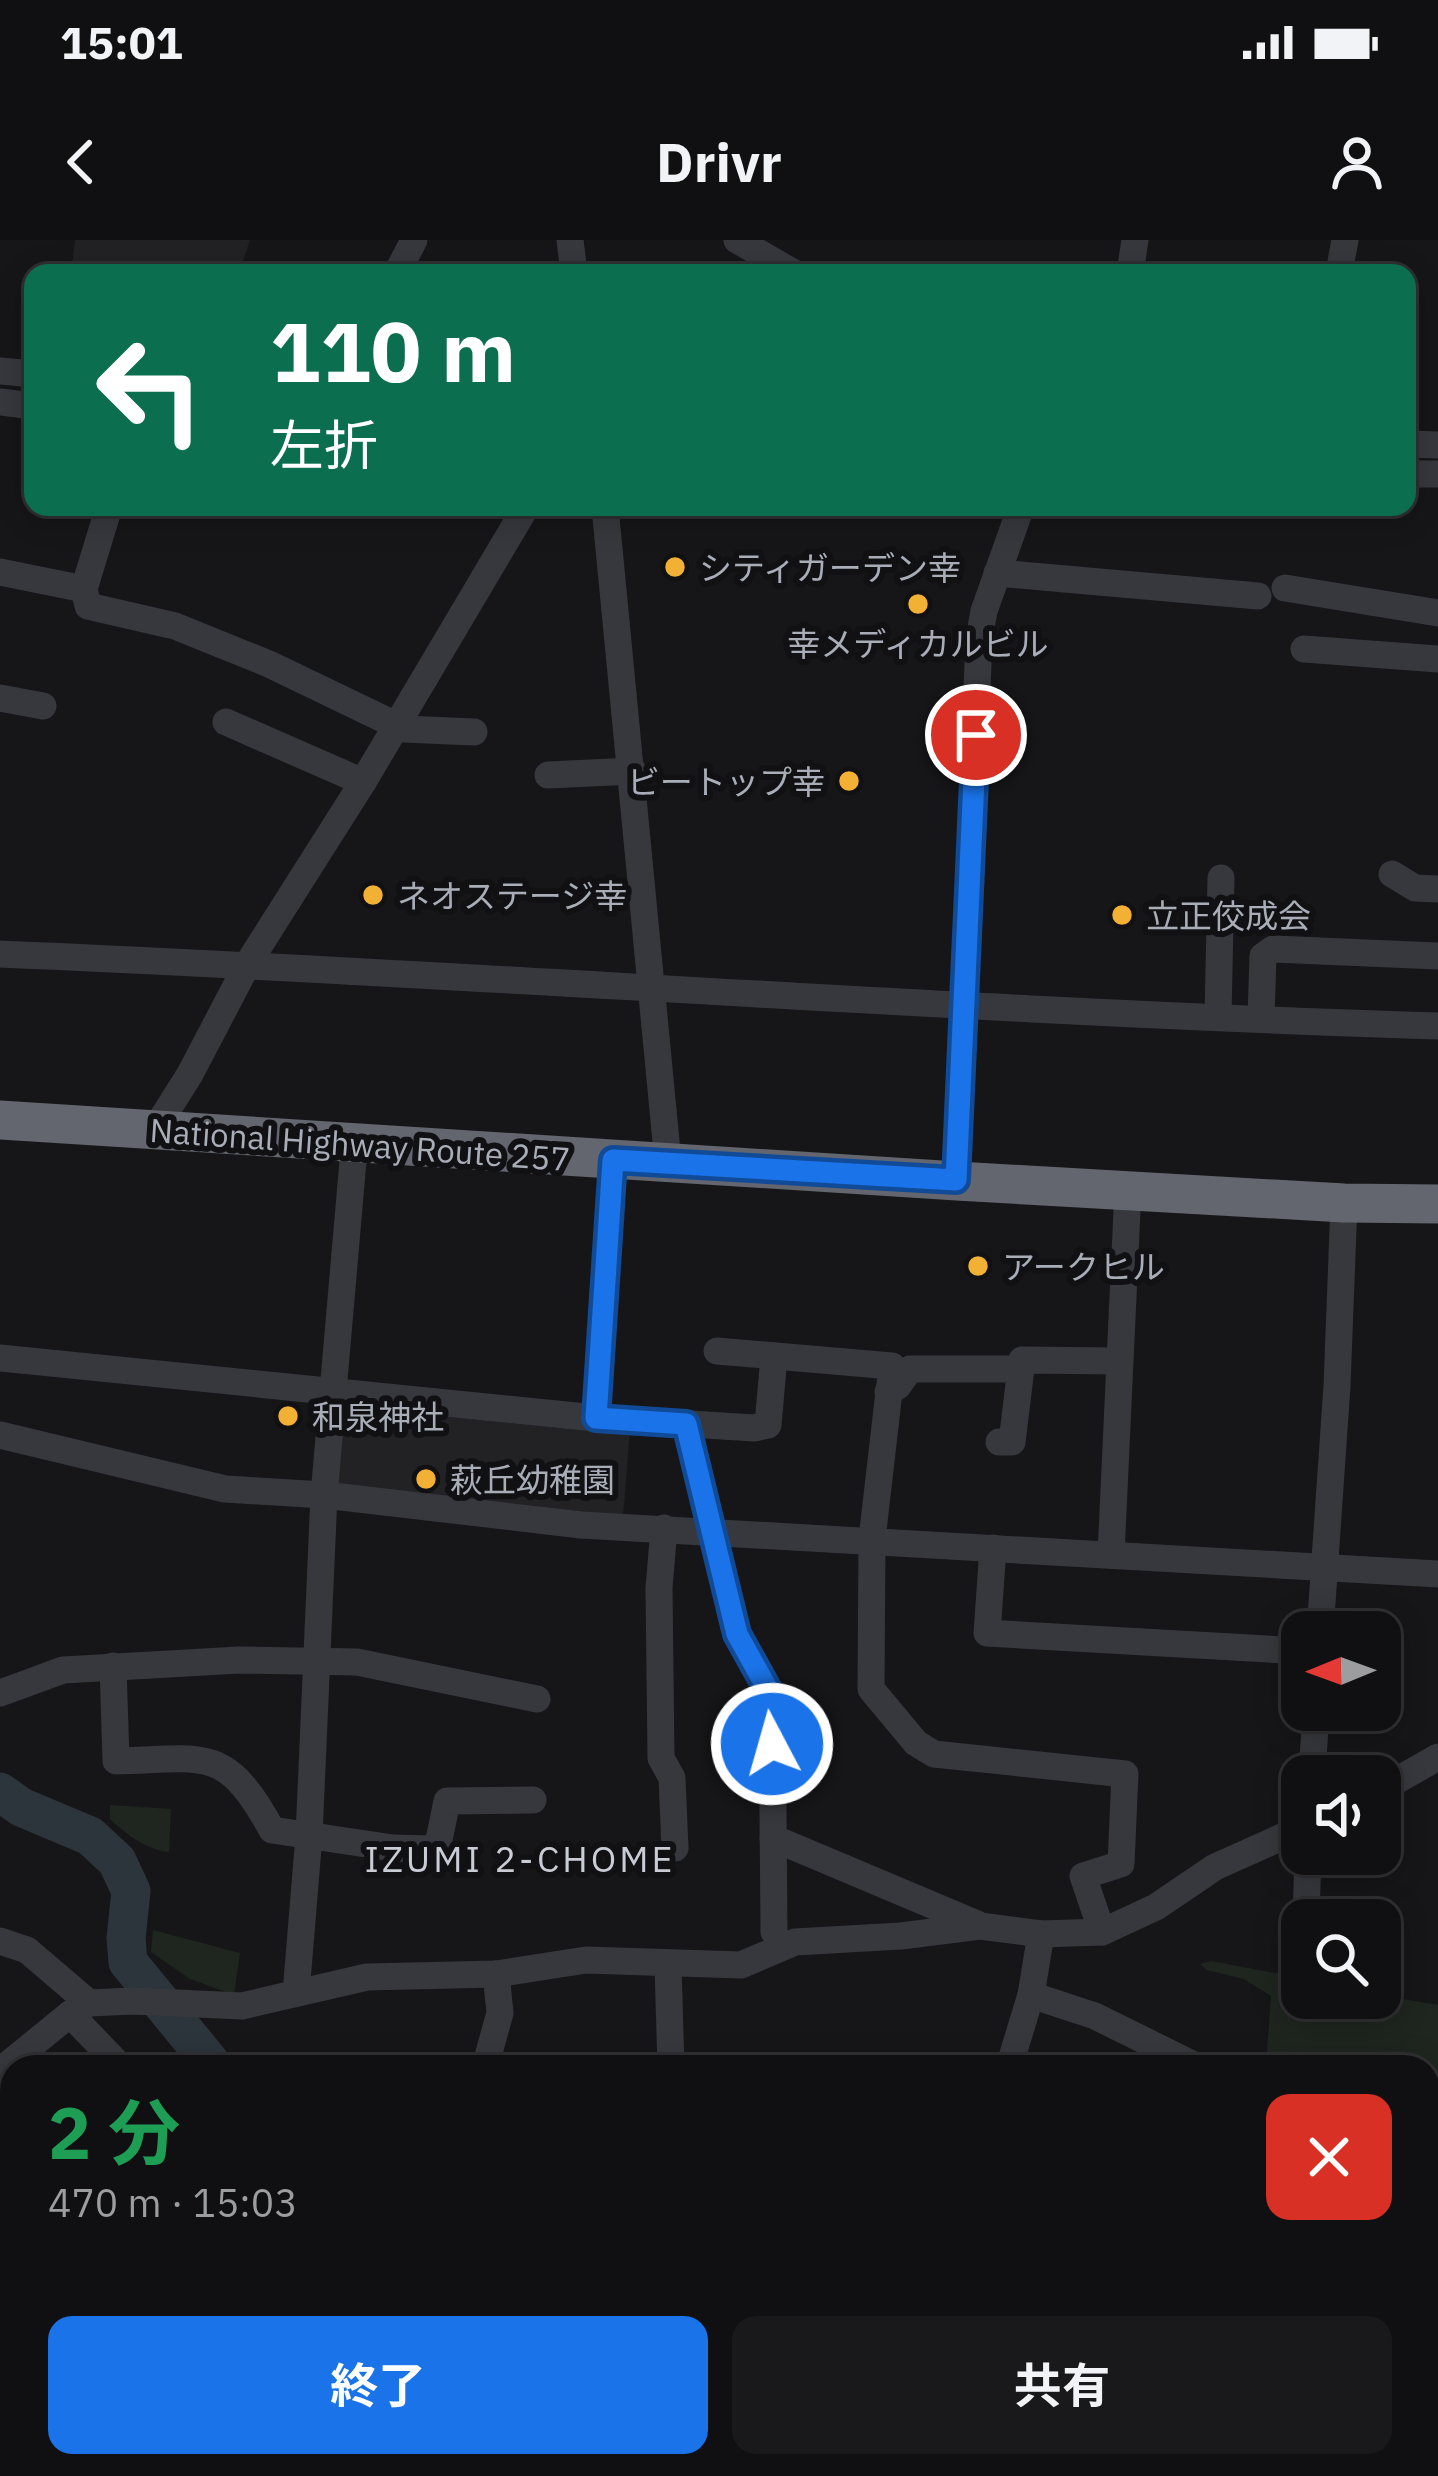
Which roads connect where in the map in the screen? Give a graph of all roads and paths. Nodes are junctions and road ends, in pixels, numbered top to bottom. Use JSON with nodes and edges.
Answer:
{"nodes":[{"id":1,"x":737,"y":240,"type":"edge"},
{"id":2,"x":778,"y":264,"type":"edge"},
{"id":3,"x":106,"y":516,"type":"edge"},
{"id":4,"x":521,"y":516,"type":"edge"},
{"id":5,"x":606,"y":516,"type":"edge"},
{"id":6,"x":1018,"y":516,"type":"edge"},
{"id":7,"x":0,"y":572,"type":"edge"},
{"id":8,"x":998,"y":573,"type":"junction"},
{"id":9,"x":84,"y":589,"type":"junction"},
{"id":10,"x":1438,"y":613,"type":"edge"},
{"id":11,"x":1304,"y":649,"type":"dead end"},
{"id":12,"x":1438,"y":659,"type":"edge"},
{"id":13,"x":0,"y":698,"type":"edge"},
{"id":14,"x":43,"y":706,"type":"dead end"},
{"id":15,"x":226,"y":722,"type":"dead end"},
{"id":16,"x":396,"y":722,"type":"junction"},
{"id":17,"x":474,"y":732,"type":"dead end"},
{"id":18,"x":633,"y":771,"type":"junction"},
{"id":19,"x":548,"y":775,"type":"dead end"},
{"id":20,"x":363,"y":782,"type":"junction"},
{"id":21,"x":1392,"y":874,"type":"dead end"},
{"id":22,"x":1221,"y":878,"type":"dead end"},
{"id":23,"x":1438,"y":889,"type":"edge"},
{"id":24,"x":0,"y":954,"type":"edge"},
{"id":25,"x":1438,"y":956,"type":"edge"},
{"id":26,"x":248,"y":965,"type":"junction"},
{"id":27,"x":654,"y":988,"type":"junction"},
{"id":28,"x":962,"y":1004,"type":"junction"},
{"id":29,"x":1218,"y":1016,"type":"junction"},
{"id":30,"x":1261,"y":1017,"type":"junction"},
{"id":31,"x":1438,"y":1025,"type":"edge"},
{"id":32,"x":0,"y":1120,"type":"edge"},
{"id":33,"x":154,"y":1132,"type":"junction"},
{"id":34,"x":362,"y":1145,"type":"junction"},
{"id":35,"x":613,"y":1160,"type":"junction"},
{"id":36,"x":668,"y":1162,"type":"junction"},
{"id":37,"x":956,"y":1180,"type":"junction"},
{"id":38,"x":1128,"y":1189,"type":"junction"},
{"id":39,"x":1344,"y":1203,"type":"junction"},
{"id":40,"x":1438,"y":1204,"type":"edge"},
{"id":41,"x":717,"y":1352,"type":"dead end"},
{"id":42,"x":774,"y":1356,"type":"junction"},
{"id":43,"x":0,"y":1358,"type":"edge"},
{"id":44,"x":1118,"y":1361,"type":"junction"},
{"id":45,"x":1018,"y":1369,"type":"junction"},
{"id":46,"x":334,"y":1392,"type":"junction"},
{"id":47,"x":888,"y":1392,"type":"junction"},
{"id":48,"x":596,"y":1418,"type":"junction"},
{"id":49,"x":686,"y":1424,"type":"junction"},
{"id":50,"x":0,"y":1435,"type":"edge"},
{"id":51,"x":999,"y":1442,"type":"dead end"},
{"id":52,"x":324,"y":1495,"type":"junction"},
{"id":53,"x":664,"y":1528,"type":"junction"},
{"id":54,"x":712,"y":1531,"type":"junction"},
{"id":55,"x":872,"y":1539,"type":"junction"},
{"id":56,"x":993,"y":1548,"type":"junction"},
{"id":57,"x":1111,"y":1556,"type":"junction"},
{"id":58,"x":1324,"y":1565,"type":"junction"},
{"id":59,"x":1438,"y":1574,"type":"edge"},
{"id":60,"x":1321,"y":1611,"type":"edge"},
{"id":61,"x":1281,"y":1650,"type":"edge"},
{"id":62,"x":316,"y":1662,"type":"junction"},
{"id":63,"x":113,"y":1666,"type":"junction"},
{"id":64,"x":0,"y":1693,"type":"edge"},
{"id":65,"x":537,"y":1699,"type":"dead end"},
{"id":66,"x":1438,"y":1757,"type":"edge"},
{"id":67,"x":1401,"y":1778,"type":"edge"},
{"id":68,"x":533,"y":1800,"type":"dead end"},
{"id":69,"x":309,"y":1836,"type":"junction"},
{"id":70,"x":773,"y":1838,"type":"junction"},
{"id":71,"x":1281,"y":1838,"type":"edge"},
{"id":72,"x":675,"y":1848,"type":"dead end"},
{"id":73,"x":980,"y":1926,"type":"junction"},
{"id":74,"x":774,"y":1931,"type":"dead end"},
{"id":75,"x":1102,"y":1932,"type":"junction"},
{"id":76,"x":1041,"y":1934,"type":"junction"},
{"id":77,"x":0,"y":1941,"type":"edge"},
{"id":78,"x":668,"y":1966,"type":"junction"},
{"id":79,"x":496,"y":1974,"type":"junction"},
{"id":80,"x":296,"y":1993,"type":"junction"},
{"id":81,"x":1031,"y":1995,"type":"junction"},
{"id":82,"x":79,"y":2009,"type":"junction"},
{"id":83,"x":20,"y":2055,"type":"edge"},
{"id":84,"x":112,"y":2055,"type":"edge"},
{"id":85,"x":488,"y":2055,"type":"edge"},
{"id":86,"x":671,"y":2055,"type":"edge"},
{"id":87,"x":1013,"y":2055,"type":"edge"},
{"id":88,"x":1174,"y":2055,"type":"edge"}],
"edges":[{"from":1,"to":2,"type":"street"},
{"from":3,"to":9,"type":"street"},
{"from":4,"to":16,"type":"street"},
{"from":5,"to":18,"type":"street"},
{"from":6,"to":8,"type":"street"},
{"from":7,"to":9,"type":"street"},
{"from":8,"to":10,"type":"street"},
{"from":8,"to":28,"type":"street"},
{"from":9,"to":16,"type":"street"},
{"from":11,"to":12,"type":"street"},
{"from":13,"to":14,"type":"street"},
{"from":15,"to":20,"type":"street"},
{"from":16,"to":17,"type":"street"},
{"from":16,"to":20,"type":"street"},
{"from":18,"to":19,"type":"street"},
{"from":18,"to":27,"type":"street"},
{"from":20,"to":26,"type":"street"},
{"from":21,"to":23,"type":"street"},
{"from":22,"to":29,"type":"street"},
{"from":24,"to":26,"type":"street"},
{"from":25,"to":30,"type":"street"},
{"from":26,"to":27,"type":"street"},
{"from":26,"to":33,"type":"street"},
{"from":27,"to":28,"type":"street"},
{"from":27,"to":36,"type":"street"},
{"from":28,"to":29,"type":"street"},
{"from":28,"to":37,"type":"street"},
{"from":29,"to":30,"type":"street"},
{"from":30,"to":31,"type":"street"},
{"from":32,"to":33,"type":"highway","name":"National Highway Route 257"},
{"from":33,"to":34,"type":"highway","name":"National Highway Route 257"},
{"from":34,"to":35,"type":"highway","name":"National Highway Route 257"},
{"from":34,"to":46,"type":"street"},
{"from":35,"to":36,"type":"highway","name":"National Highway Route 257"},
{"from":35,"to":48,"type":"street"},
{"from":36,"to":37,"type":"highway","name":"National Highway Route 257"},
{"from":37,"to":38,"type":"highway","name":"National Highway Route 257"},
{"from":38,"to":39,"type":"highway","name":"National Highway Route 257"},
{"from":38,"to":44,"type":"street"},
{"from":39,"to":40,"type":"highway","name":"National Highway Route 257"},
{"from":39,"to":58,"type":"street"},
{"from":41,"to":42,"type":"street"},
{"from":42,"to":47,"type":"street"},
{"from":42,"to":49,"type":"street"},
{"from":43,"to":46,"type":"street"},
{"from":44,"to":45,"type":"street"},
{"from":44,"to":57,"type":"street"},
{"from":45,"to":47,"type":"street"},
{"from":45,"to":51,"type":"street"},
{"from":46,"to":48,"type":"street"},
{"from":46,"to":52,"type":"street"},
{"from":47,"to":55,"type":"street"},
{"from":48,"to":49,"type":"street"},
{"from":49,"to":54,"type":"street"},
{"from":50,"to":52,"type":"street"},
{"from":52,"to":53,"type":"street"},
{"from":52,"to":62,"type":"street"},
{"from":53,"to":54,"type":"street"},
{"from":53,"to":72,"type":"street"},
{"from":54,"to":55,"type":"street"},
{"from":54,"to":70,"type":"street"},
{"from":55,"to":56,"type":"street"},
{"from":55,"to":75,"type":"street"},
{"from":56,"to":57,"type":"street"},
{"from":56,"to":61,"type":"street"},
{"from":57,"to":58,"type":"street"},
{"from":58,"to":59,"type":"street"},
{"from":58,"to":60,"type":"street"},
{"from":62,"to":63,"type":"street"},
{"from":62,"to":65,"type":"street"},
{"from":62,"to":69,"type":"street"},
{"from":63,"to":64,"type":"street"},
{"from":63,"to":69,"type":"street"},
{"from":66,"to":67,"type":"street"},
{"from":68,"to":69,"type":"street"},
{"from":69,"to":80,"type":"street"},
{"from":70,"to":73,"type":"street"},
{"from":70,"to":74,"type":"street"},
{"from":71,"to":75,"type":"street"},
{"from":73,"to":76,"type":"street"},
{"from":73,"to":78,"type":"street"},
{"from":75,"to":76,"type":"street"},
{"from":76,"to":81,"type":"street"},
{"from":77,"to":82,"type":"street"},
{"from":78,"to":79,"type":"street"},
{"from":78,"to":86,"type":"street"},
{"from":79,"to":80,"type":"street"},
{"from":79,"to":85,"type":"street"},
{"from":80,"to":82,"type":"street"},
{"from":81,"to":87,"type":"street"},
{"from":81,"to":88,"type":"street"},
{"from":82,"to":83,"type":"street"},
{"from":82,"to":84,"type":"street"}]}
